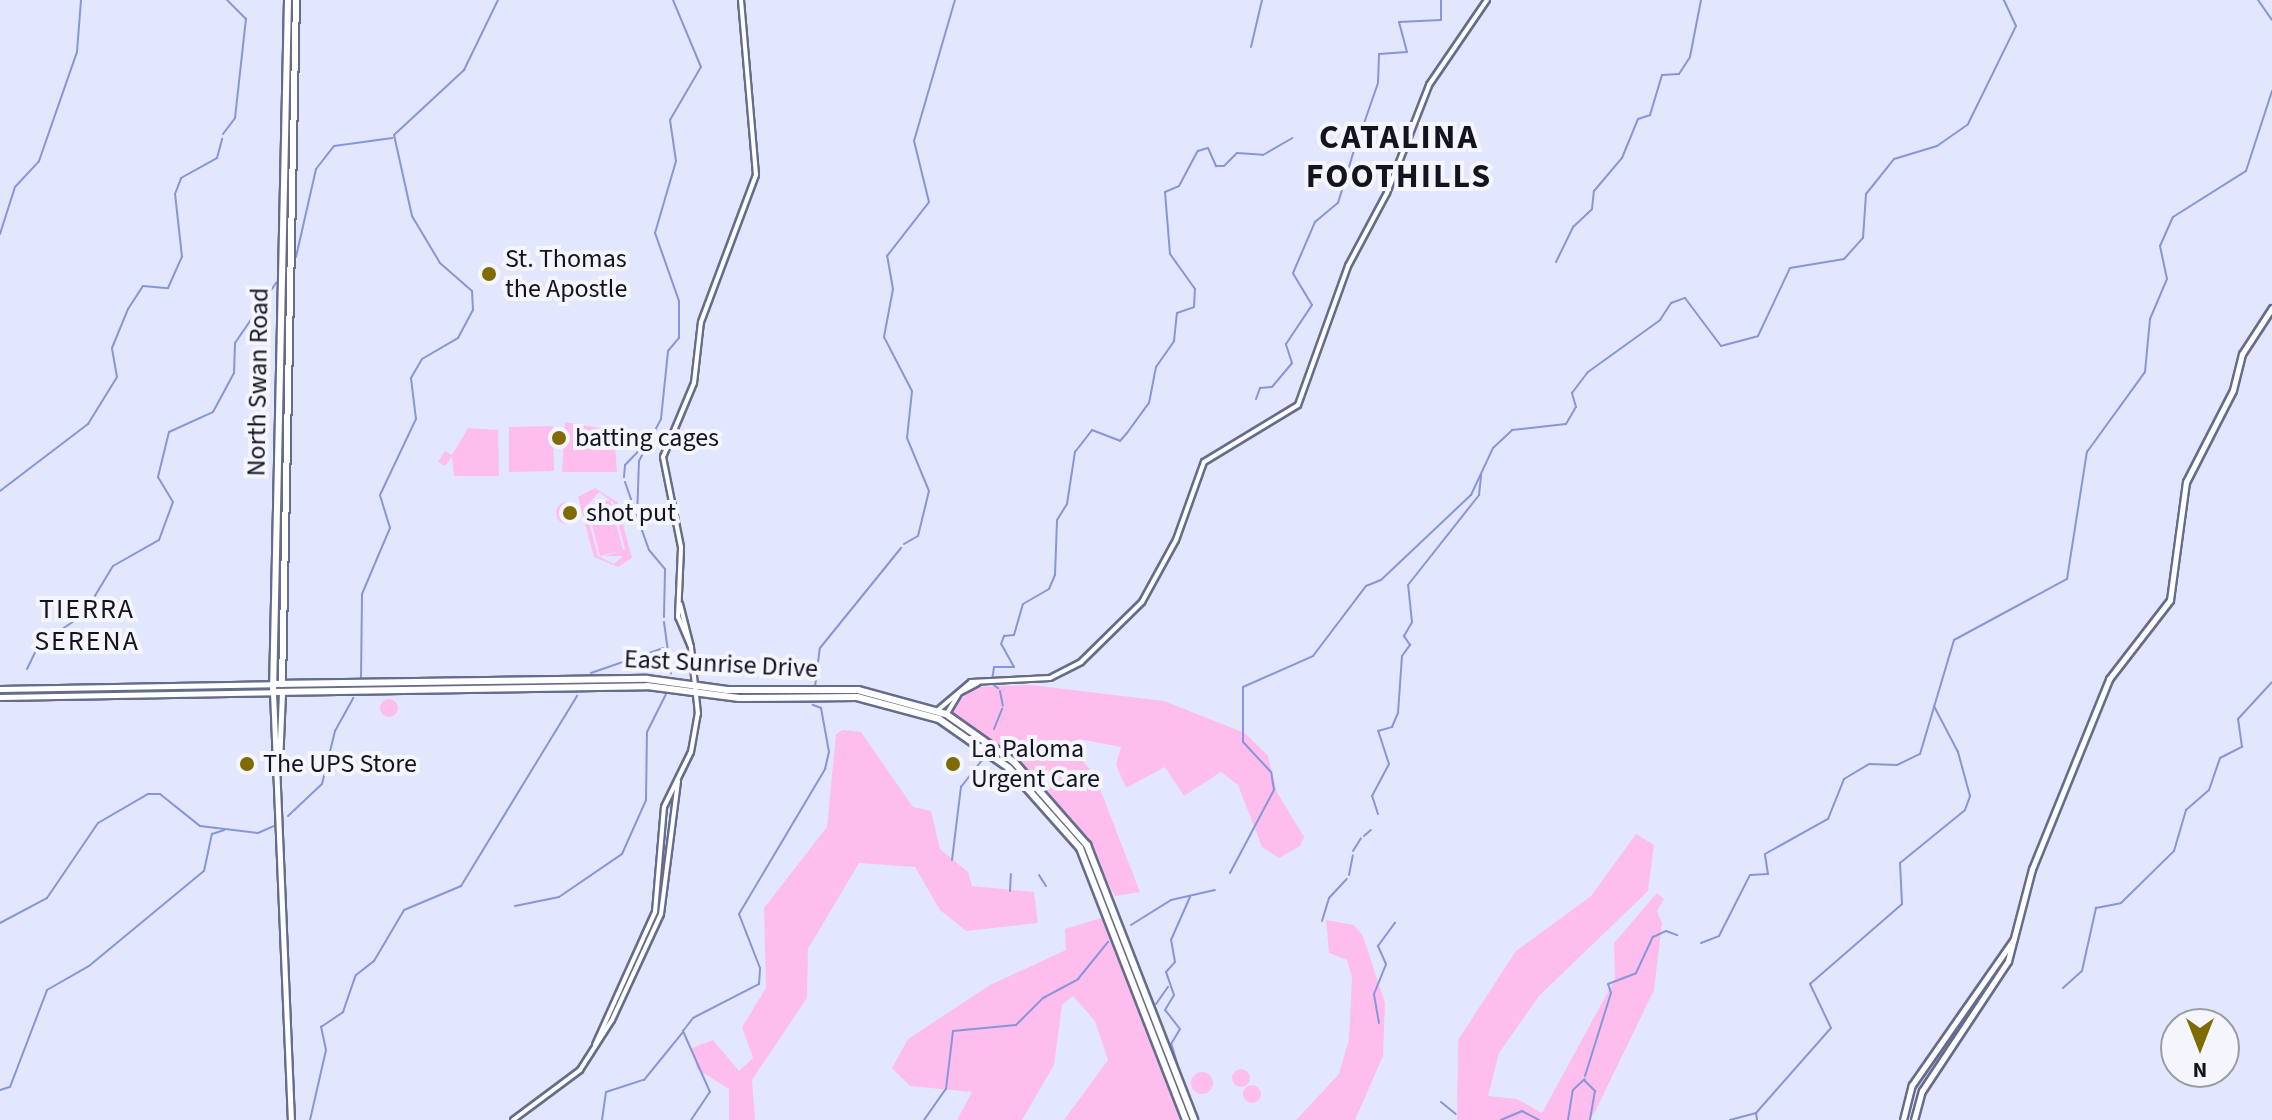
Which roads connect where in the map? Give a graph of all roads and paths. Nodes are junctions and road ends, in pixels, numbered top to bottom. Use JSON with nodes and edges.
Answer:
{"nodes":[{"id":1,"x":288,"y":0,"type":"edge"},
{"id":2,"x":296,"y":0,"type":"edge"},
{"id":3,"x":741,"y":0,"type":"edge"},
{"id":4,"x":1487,"y":0,"type":"edge"},
{"id":5,"x":2272,"y":308,"type":"edge"},
{"id":6,"x":282,"y":358,"type":"junction"},
{"id":7,"x":280,"y":457,"type":"junction"},
{"id":8,"x":680,"y":604,"type":"junction"},
{"id":9,"x":678,"y":617,"type":"junction"},
{"id":10,"x":686,"y":631,"type":"junction"},
{"id":11,"x":691,"y":647,"type":"junction"},
{"id":12,"x":992,"y":681,"type":"junction"},
{"id":13,"x":273,"y":688,"type":"junction"},
{"id":14,"x":282,"y":688,"type":"junction"},
{"id":15,"x":0,"y":689,"type":"edge"},
{"id":16,"x":697,"y":689,"type":"junction"},
{"id":17,"x":858,"y":694,"type":"junction"},
{"id":18,"x":0,"y":697,"type":"edge"},
{"id":19,"x":938,"y":710,"type":"junction"},
{"id":20,"x":946,"y":714,"type":"junction"},
{"id":21,"x":939,"y":719,"type":"junction"},
{"id":22,"x":279,"y":765,"type":"junction"},
{"id":23,"x":1012,"y":765,"type":"junction"},
{"id":24,"x":2016,"y":937,"type":"junction"},
{"id":25,"x":1139,"y":991,"type":"junction"},
{"id":26,"x":291,"y":1120,"type":"edge"},
{"id":27,"x":513,"y":1120,"type":"edge"},
{"id":28,"x":1186,"y":1120,"type":"edge"},
{"id":29,"x":1194,"y":1120,"type":"edge"},
{"id":30,"x":1903,"y":1120,"type":"edge"},
{"id":31,"x":1914,"y":1120,"type":"edge"}],
"edges":[{"from":1,"to":6,"type":"main road","name":"North Swan Road"},
{"from":2,"to":6,"type":"main road","name":"North Swan Road"},
{"from":3,"to":8,"type":"street"},
{"from":4,"to":12,"type":"street"},
{"from":5,"to":24,"type":"main road"},
{"from":6,"to":7,"type":"main road","name":"North Swan Road"},
{"from":7,"to":13,"type":"main road","name":"North Swan Road"},
{"from":7,"to":14,"type":"main road","name":"North Swan Road"},
{"from":8,"to":9,"type":"street"},
{"from":8,"to":10,"type":"street"},
{"from":9,"to":10,"type":"street"},
{"from":9,"to":11,"type":"street"},
{"from":10,"to":11,"type":"street"},
{"from":11,"to":16,"type":"street"},
{"from":12,"to":19,"type":"street"},
{"from":12,"to":20,"type":"street"},
{"from":13,"to":14,"type":"main road","name":"East Sunrise Drive"},
{"from":13,"to":15,"type":"main road","name":"East Sunrise Drive"},
{"from":13,"to":18,"type":"main road","name":"East Sunrise Drive"},
{"from":13,"to":22,"type":"main road","name":"North Swan Road"},
{"from":14,"to":16,"type":"main road","name":"East Sunrise Drive"},
{"from":14,"to":22,"type":"main road","name":"North Swan Road"},
{"from":16,"to":17,"type":"main road","name":"East Sunrise Drive"},
{"from":16,"to":27,"type":"street"},
{"from":17,"to":19,"type":"main road","name":"East Sunrise Drive"},
{"from":17,"to":21,"type":"main road","name":"East Sunrise Drive"},
{"from":19,"to":20,"type":"main road","name":"East Sunrise Drive"},
{"from":20,"to":21,"type":"street"},
{"from":20,"to":23,"type":"main road","name":"East Sunrise Drive"},
{"from":21,"to":23,"type":"main road","name":"East Sunrise Drive"},
{"from":22,"to":26,"type":"main road","name":"North Swan Road"},
{"from":23,"to":25,"type":"main road","name":"East Sunrise Drive"},
{"from":24,"to":30,"type":"main road"},
{"from":24,"to":31,"type":"main road"},
{"from":25,"to":28,"type":"main road","name":"East Sunrise Drive"},
{"from":25,"to":29,"type":"main road","name":"East Sunrise Drive"}]}
